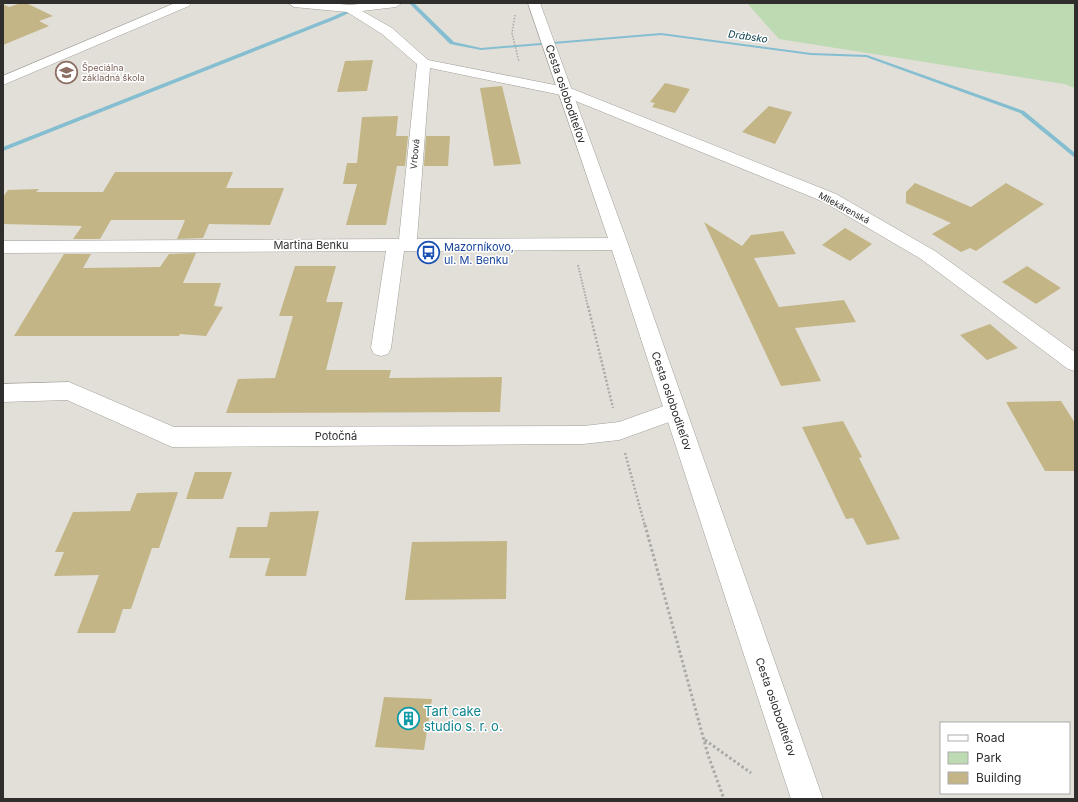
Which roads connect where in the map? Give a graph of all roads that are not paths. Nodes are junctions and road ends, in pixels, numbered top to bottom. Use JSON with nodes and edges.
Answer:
{"nodes":[{"id":1,"x":185,"y":3,"type":"edge"},
{"id":2,"x":294,"y":3,"type":"edge"},
{"id":3,"x":396,"y":3,"type":"edge"},
{"id":4,"x":534,"y":3,"type":"edge"},
{"id":5,"x":313,"y":4,"type":"edge"},
{"id":6,"x":350,"y":9,"type":"junction"},
{"id":7,"x":424,"y":63,"type":"junction"},
{"id":8,"x":3,"y":81,"type":"edge"},
{"id":9,"x":565,"y":91,"type":"junction"},
{"id":10,"x":619,"y":244,"type":"junction"},
{"id":11,"x":401,"y":245,"type":"junction"},
{"id":12,"x":3,"y":247,"type":"edge"},
{"id":13,"x":381,"y":348,"type":"dead end"},
{"id":14,"x":1075,"y":363,"type":"edge"},
{"id":15,"x":3,"y":393,"type":"edge"},
{"id":16,"x":675,"y":410,"type":"junction"},
{"id":17,"x":807,"y":799,"type":"edge"}],
"edges":[{"from":1,"to":8,"type":"street"},
{"from":2,"to":5,"type":"street"},
{"from":3,"to":6,"type":"street"},
{"from":4,"to":9,"type":"street","name":"Cesta osloboditeľov"},
{"from":5,"to":6,"type":"street"},
{"from":6,"to":7,"type":"street"},
{"from":7,"to":9,"type":"street"},
{"from":7,"to":11,"type":"street","name":"Vrbová"},
{"from":9,"to":10,"type":"street","name":"Cesta osloboditeľov"},
{"from":9,"to":14,"type":"street","name":"Mliekárenská"},
{"from":10,"to":11,"type":"street","name":"Martina Benku"},
{"from":10,"to":16,"type":"street","name":"Cesta osloboditeľov"},
{"from":11,"to":12,"type":"street","name":"Martina Benku"},
{"from":11,"to":13,"type":"street","name":"Vrbová"},
{"from":15,"to":16,"type":"street","name":"Potočná"},
{"from":16,"to":17,"type":"street","name":"Cesta osloboditeľov"}]}
